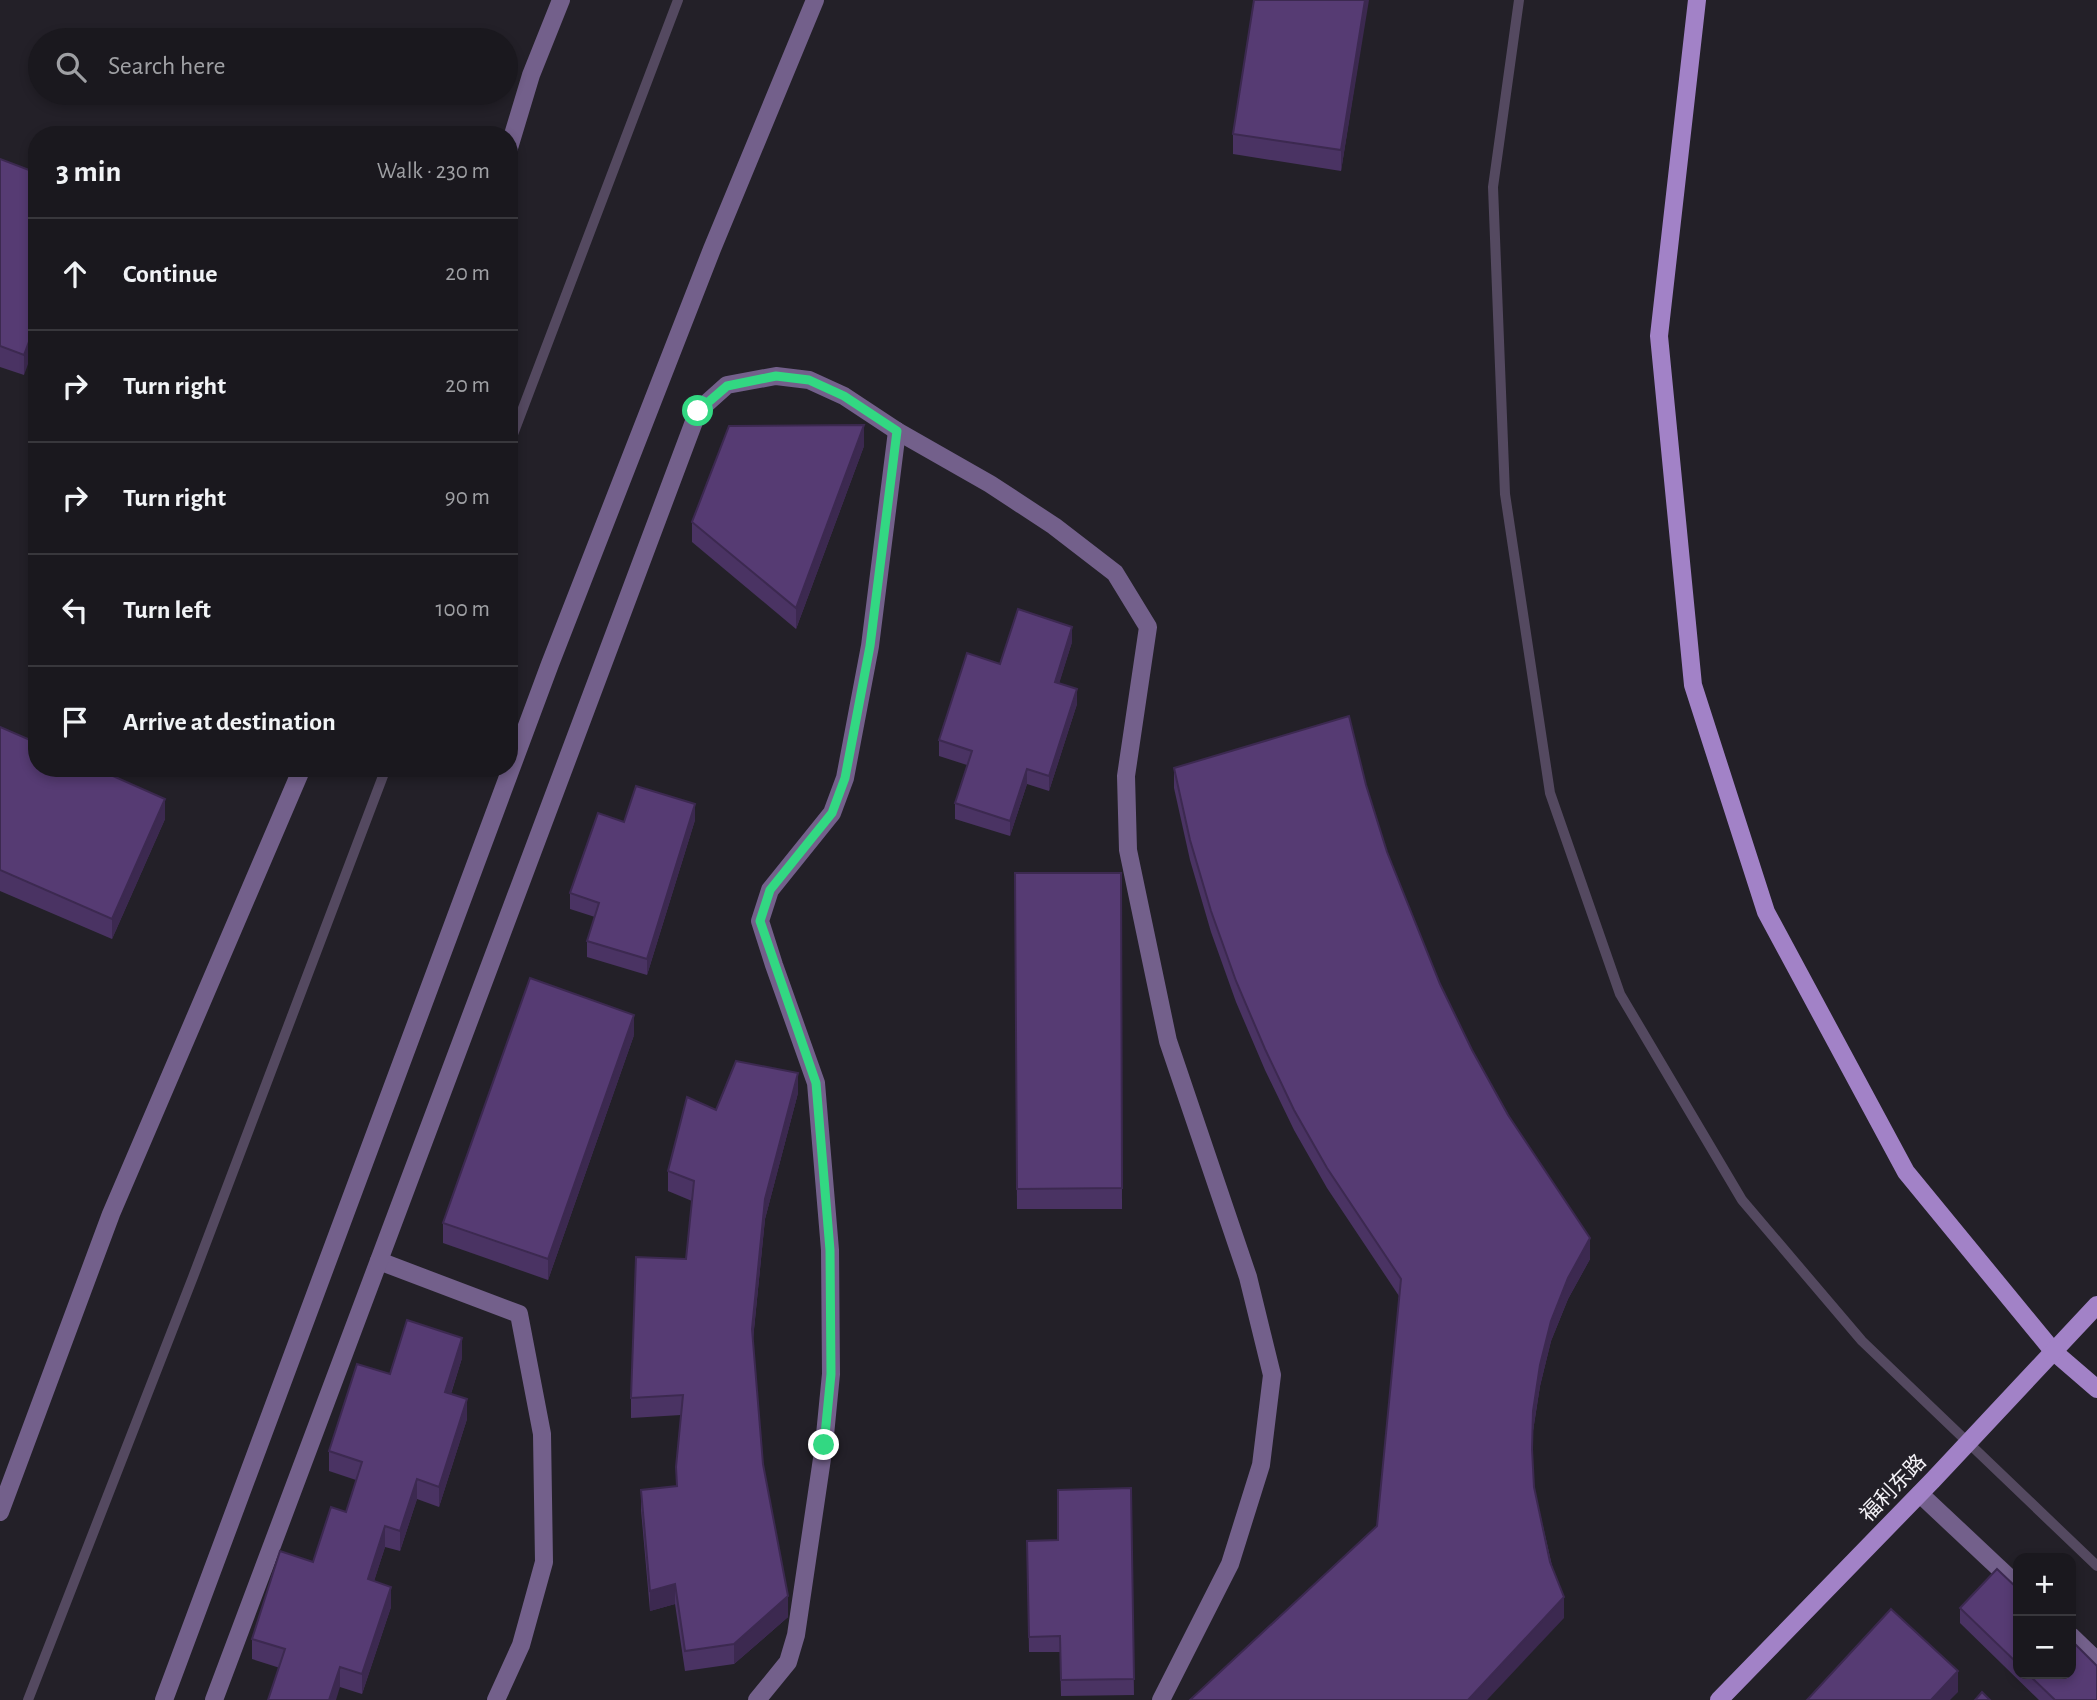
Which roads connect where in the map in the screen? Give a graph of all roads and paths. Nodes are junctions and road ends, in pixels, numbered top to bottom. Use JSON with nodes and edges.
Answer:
{"nodes":[{"id":1,"x":561,"y":0,"type":"edge"},
{"id":2,"x":815,"y":0,"type":"edge"},
{"id":3,"x":1697,"y":0,"type":"edge"},
{"id":4,"x":516,"y":126,"type":"edge"},
{"id":5,"x":897,"y":431,"type":"junction"},
{"id":6,"x":518,"y":750,"type":"edge"},
{"id":7,"x":298,"y":777,"type":"edge"},
{"id":8,"x":508,"y":777,"type":"edge"},
{"id":9,"x":379,"y":1261,"type":"junction"},
{"id":10,"x":2097,"y":1305,"type":"edge"},
{"id":11,"x":2053,"y":1352,"type":"junction"},
{"id":12,"x":2097,"y":1389,"type":"edge"},
{"id":13,"x":1920,"y":1494,"type":"junction"},
{"id":14,"x":0,"y":1512,"type":"edge"},
{"id":15,"x":2013,"y":1581,"type":"edge"},
{"id":16,"x":2076,"y":1641,"type":"edge"},
{"id":17,"x":2097,"y":1661,"type":"edge"},
{"id":18,"x":164,"y":1700,"type":"edge"},
{"id":19,"x":214,"y":1700,"type":"edge"},
{"id":20,"x":496,"y":1700,"type":"edge"},
{"id":21,"x":757,"y":1700,"type":"edge"},
{"id":22,"x":1161,"y":1700,"type":"edge"},
{"id":23,"x":1719,"y":1700,"type":"edge"}],
"edges":[{"from":1,"to":4,"type":"street"},
{"from":2,"to":6,"type":"street"},
{"from":3,"to":11,"type":"street"},
{"from":5,"to":9,"type":"street"},
{"from":5,"to":21,"type":"street"},
{"from":5,"to":22,"type":"street"},
{"from":7,"to":14,"type":"street"},
{"from":8,"to":18,"type":"street"},
{"from":9,"to":19,"type":"street"},
{"from":9,"to":20,"type":"street"},
{"from":10,"to":11,"type":"street","name":"福利东路"},
{"from":11,"to":12,"type":"street"},
{"from":11,"to":13,"type":"street","name":"福利东路"},
{"from":13,"to":15,"type":"street"},
{"from":13,"to":23,"type":"street","name":"福利东路"},
{"from":16,"to":17,"type":"street"}]}
